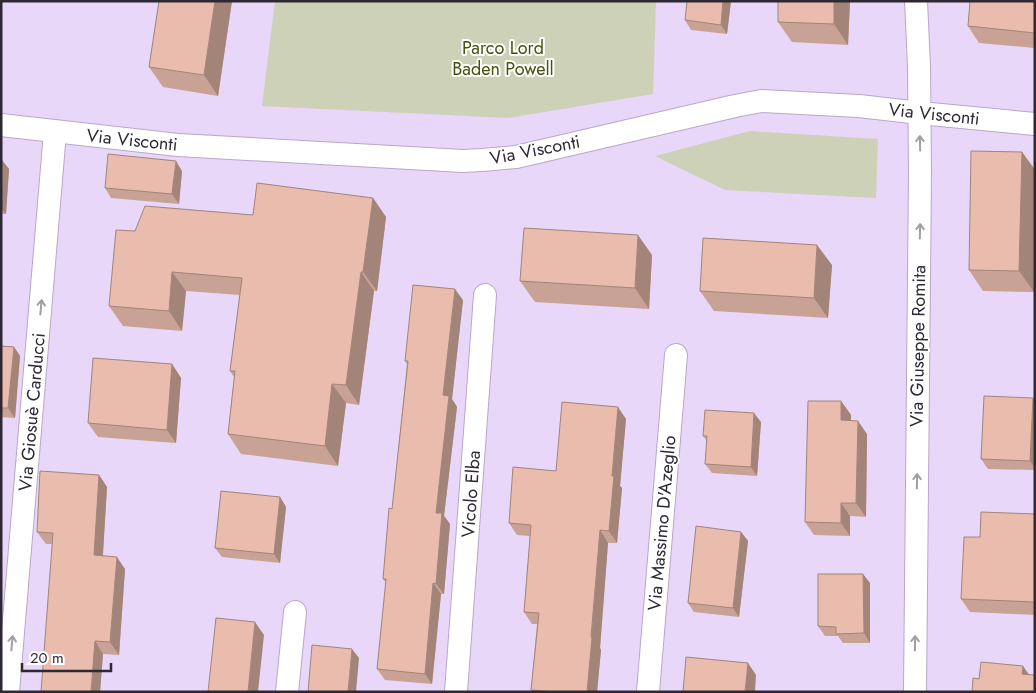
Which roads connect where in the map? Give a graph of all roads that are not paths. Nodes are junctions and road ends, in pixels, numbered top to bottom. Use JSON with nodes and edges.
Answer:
{"nodes":[{"id":1,"x":916,"y":1,"type":"edge"},
{"id":2,"x":920,"y":113,"type":"junction"},
{"id":3,"x":1035,"y":124,"type":"edge"},
{"id":4,"x":1,"y":125,"type":"edge"},
{"id":5,"x":55,"y":132,"type":"junction"},
{"id":6,"x":485,"y":295,"type":"dead end"},
{"id":7,"x":676,"y":355,"type":"dead end"},
{"id":8,"x":295,"y":612,"type":"dead end"},
{"id":9,"x":8,"y":692,"type":"edge"},
{"id":10,"x":287,"y":692,"type":"edge"},
{"id":11,"x":456,"y":692,"type":"edge"},
{"id":12,"x":648,"y":692,"type":"edge"},
{"id":13,"x":915,"y":692,"type":"edge"}],
"edges":[{"from":1,"to":2,"type":"street","name":"Via Giuseppe Romita"},
{"from":2,"to":3,"type":"street","name":"Via Visconti"},
{"from":2,"to":5,"type":"street","name":"Via Visconti"},
{"from":13,"to":2,"type":"street","name":"Via Giuseppe Romita","one_way":true},
{"from":4,"to":5,"type":"street","name":"Via Visconti"},
{"from":9,"to":5,"type":"street","name":"Via Giosuè Carducci","one_way":true},
{"from":6,"to":11,"type":"street","name":"Vicolo Elba"},
{"from":7,"to":12,"type":"street","name":"Via Massimo D'Azeglio"},
{"from":8,"to":10,"type":"street"}]}
